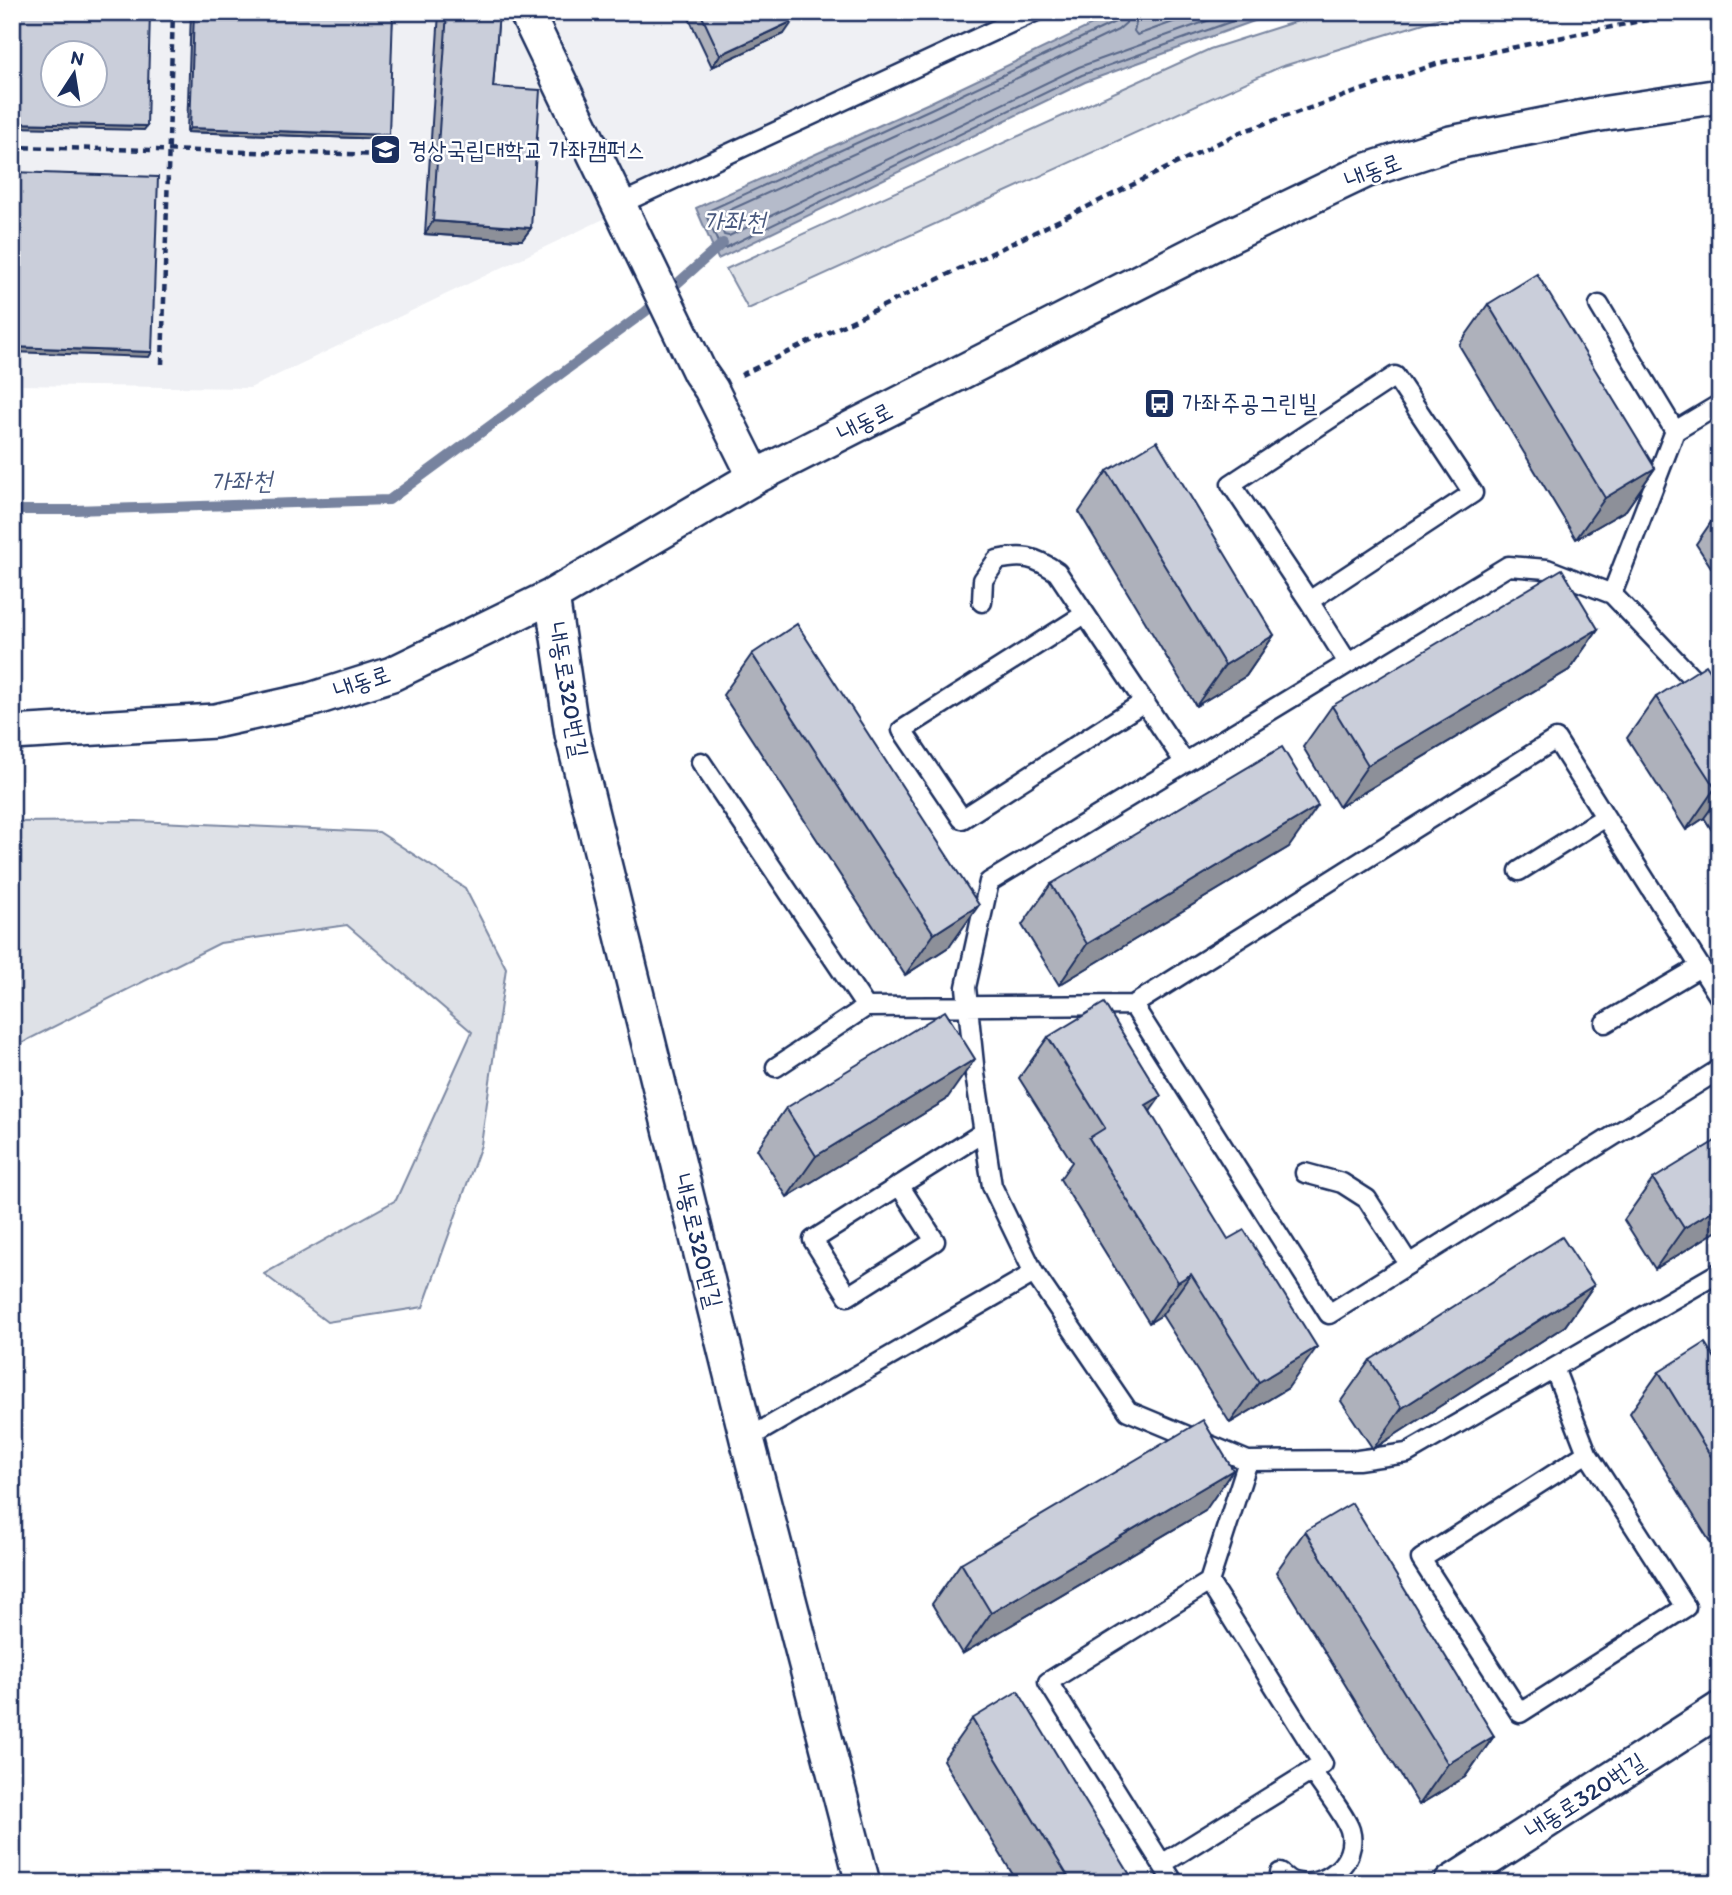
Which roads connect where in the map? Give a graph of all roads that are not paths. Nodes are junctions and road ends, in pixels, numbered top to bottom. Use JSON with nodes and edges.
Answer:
{"nodes":[{"id":1,"x":526,"y":12,"type":"edge"},
{"id":2,"x":1034,"y":12,"type":"edge"},
{"id":3,"x":1720,"y":96,"type":"edge"},
{"id":4,"x":622,"y":213,"type":"junction"},
{"id":5,"x":1599,"y":305,"type":"dead end"},
{"id":6,"x":1720,"y":404,"type":"edge"},
{"id":7,"x":1675,"y":431,"type":"junction"},
{"id":8,"x":755,"y":477,"type":"junction"},
{"id":9,"x":1612,"y":594,"type":"junction"},
{"id":10,"x":552,"y":596,"type":"junction"},
{"id":11,"x":1309,"y":601,"type":"junction"},
{"id":12,"x":982,"y":602,"type":"dead end"},
{"id":13,"x":1085,"y":614,"type":"junction"},
{"id":14,"x":1348,"y":663,"type":"junction"},
{"id":15,"x":1144,"y":702,"type":"junction"},
{"id":16,"x":1720,"y":707,"type":"edge"},
{"id":17,"x":12,"y":733,"type":"edge"},
{"id":18,"x":701,"y":762,"type":"dead end"},
{"id":19,"x":1185,"y":763,"type":"junction"},
{"id":20,"x":1605,"y":817,"type":"junction"},
{"id":21,"x":1519,"y":871,"type":"dead end"},
{"id":22,"x":1700,"y":967,"type":"junction"},
{"id":23,"x":1720,"y":998,"type":"edge"},
{"id":24,"x":1133,"y":1005,"type":"junction"},
{"id":25,"x":866,"y":1007,"type":"junction"},
{"id":26,"x":968,"y":1008,"type":"junction"},
{"id":27,"x":1605,"y":1023,"type":"dead end"},
{"id":28,"x":776,"y":1067,"type":"dead end"},
{"id":29,"x":1720,"y":1069,"type":"edge"},
{"id":30,"x":984,"y":1132,"type":"junction"},
{"id":31,"x":1305,"y":1174,"type":"dead end"},
{"id":32,"x":899,"y":1185,"type":"junction"},
{"id":33,"x":1409,"y":1264,"type":"junction"},
{"id":34,"x":1034,"y":1273,"type":"junction"},
{"id":35,"x":1717,"y":1281,"type":"edge"},
{"id":36,"x":1554,"y":1368,"type":"junction"},
{"id":37,"x":747,"y":1439,"type":"junction"},
{"id":38,"x":1587,"y":1453,"type":"junction"},
{"id":39,"x":1248,"y":1461,"type":"junction"},
{"id":40,"x":1209,"y":1582,"type":"junction"},
{"id":41,"x":1720,"y":1709,"type":"edge"},
{"id":42,"x":1312,"y":1771,"type":"junction"},
{"id":43,"x":1162,"y":1864,"type":"junction"},
{"id":44,"x":1280,"y":1873,"type":"dead end"},
{"id":45,"x":863,"y":1883,"type":"edge"},
{"id":46,"x":1174,"y":1883,"type":"edge"},
{"id":47,"x":1451,"y":1883,"type":"edge"}],
"edges":[{"from":1,"to":4,"type":"street"},
{"from":2,"to":4,"type":"lane"},
{"from":3,"to":8,"type":"street","name":"내동로"},
{"from":4,"to":8,"type":"street"},
{"from":5,"to":7,"type":"lane"},
{"from":6,"to":7,"type":"lane"},
{"from":7,"to":9,"type":"lane"},
{"from":8,"to":10,"type":"street","name":"내동로"},
{"from":9,"to":14,"type":"lane"},
{"from":9,"to":16,"type":"lane"},
{"from":10,"to":17,"type":"street","name":"내동로"},
{"from":10,"to":37,"type":"street","name":"내동로320번길"},
{"from":11,"to":11,"type":"lane"},
{"from":11,"to":14,"type":"lane"},
{"from":12,"to":13,"type":"lane"},
{"from":13,"to":15,"type":"lane"},
{"from":13,"to":15,"type":"lane"},
{"from":14,"to":19,"type":"lane"},
{"from":15,"to":19,"type":"lane"},
{"from":18,"to":25,"type":"lane"},
{"from":19,"to":26,"type":"lane"},
{"from":20,"to":21,"type":"lane"},
{"from":20,"to":22,"type":"lane"},
{"from":20,"to":24,"type":"lane"},
{"from":22,"to":23,"type":"lane"},
{"from":22,"to":27,"type":"lane"},
{"from":24,"to":26,"type":"lane"},
{"from":24,"to":33,"type":"lane"},
{"from":25,"to":26,"type":"lane"},
{"from":25,"to":28,"type":"lane"},
{"from":26,"to":30,"type":"lane"},
{"from":29,"to":33,"type":"lane"},
{"from":30,"to":32,"type":"lane"},
{"from":30,"to":34,"type":"lane"},
{"from":31,"to":33,"type":"lane"},
{"from":32,"to":32,"type":"lane"},
{"from":34,"to":37,"type":"lane"},
{"from":34,"to":39,"type":"lane"},
{"from":35,"to":36,"type":"lane"},
{"from":36,"to":38,"type":"lane"},
{"from":36,"to":39,"type":"lane"},
{"from":37,"to":45,"type":"street","name":"내동로320번길"},
{"from":38,"to":38,"type":"lane"},
{"from":39,"to":40,"type":"lane"},
{"from":40,"to":42,"type":"lane"},
{"from":40,"to":43,"type":"lane"},
{"from":41,"to":47,"type":"street","name":"내동로320번길"},
{"from":42,"to":43,"type":"lane"},
{"from":42,"to":44,"type":"lane"},
{"from":43,"to":46,"type":"lane"}]}
